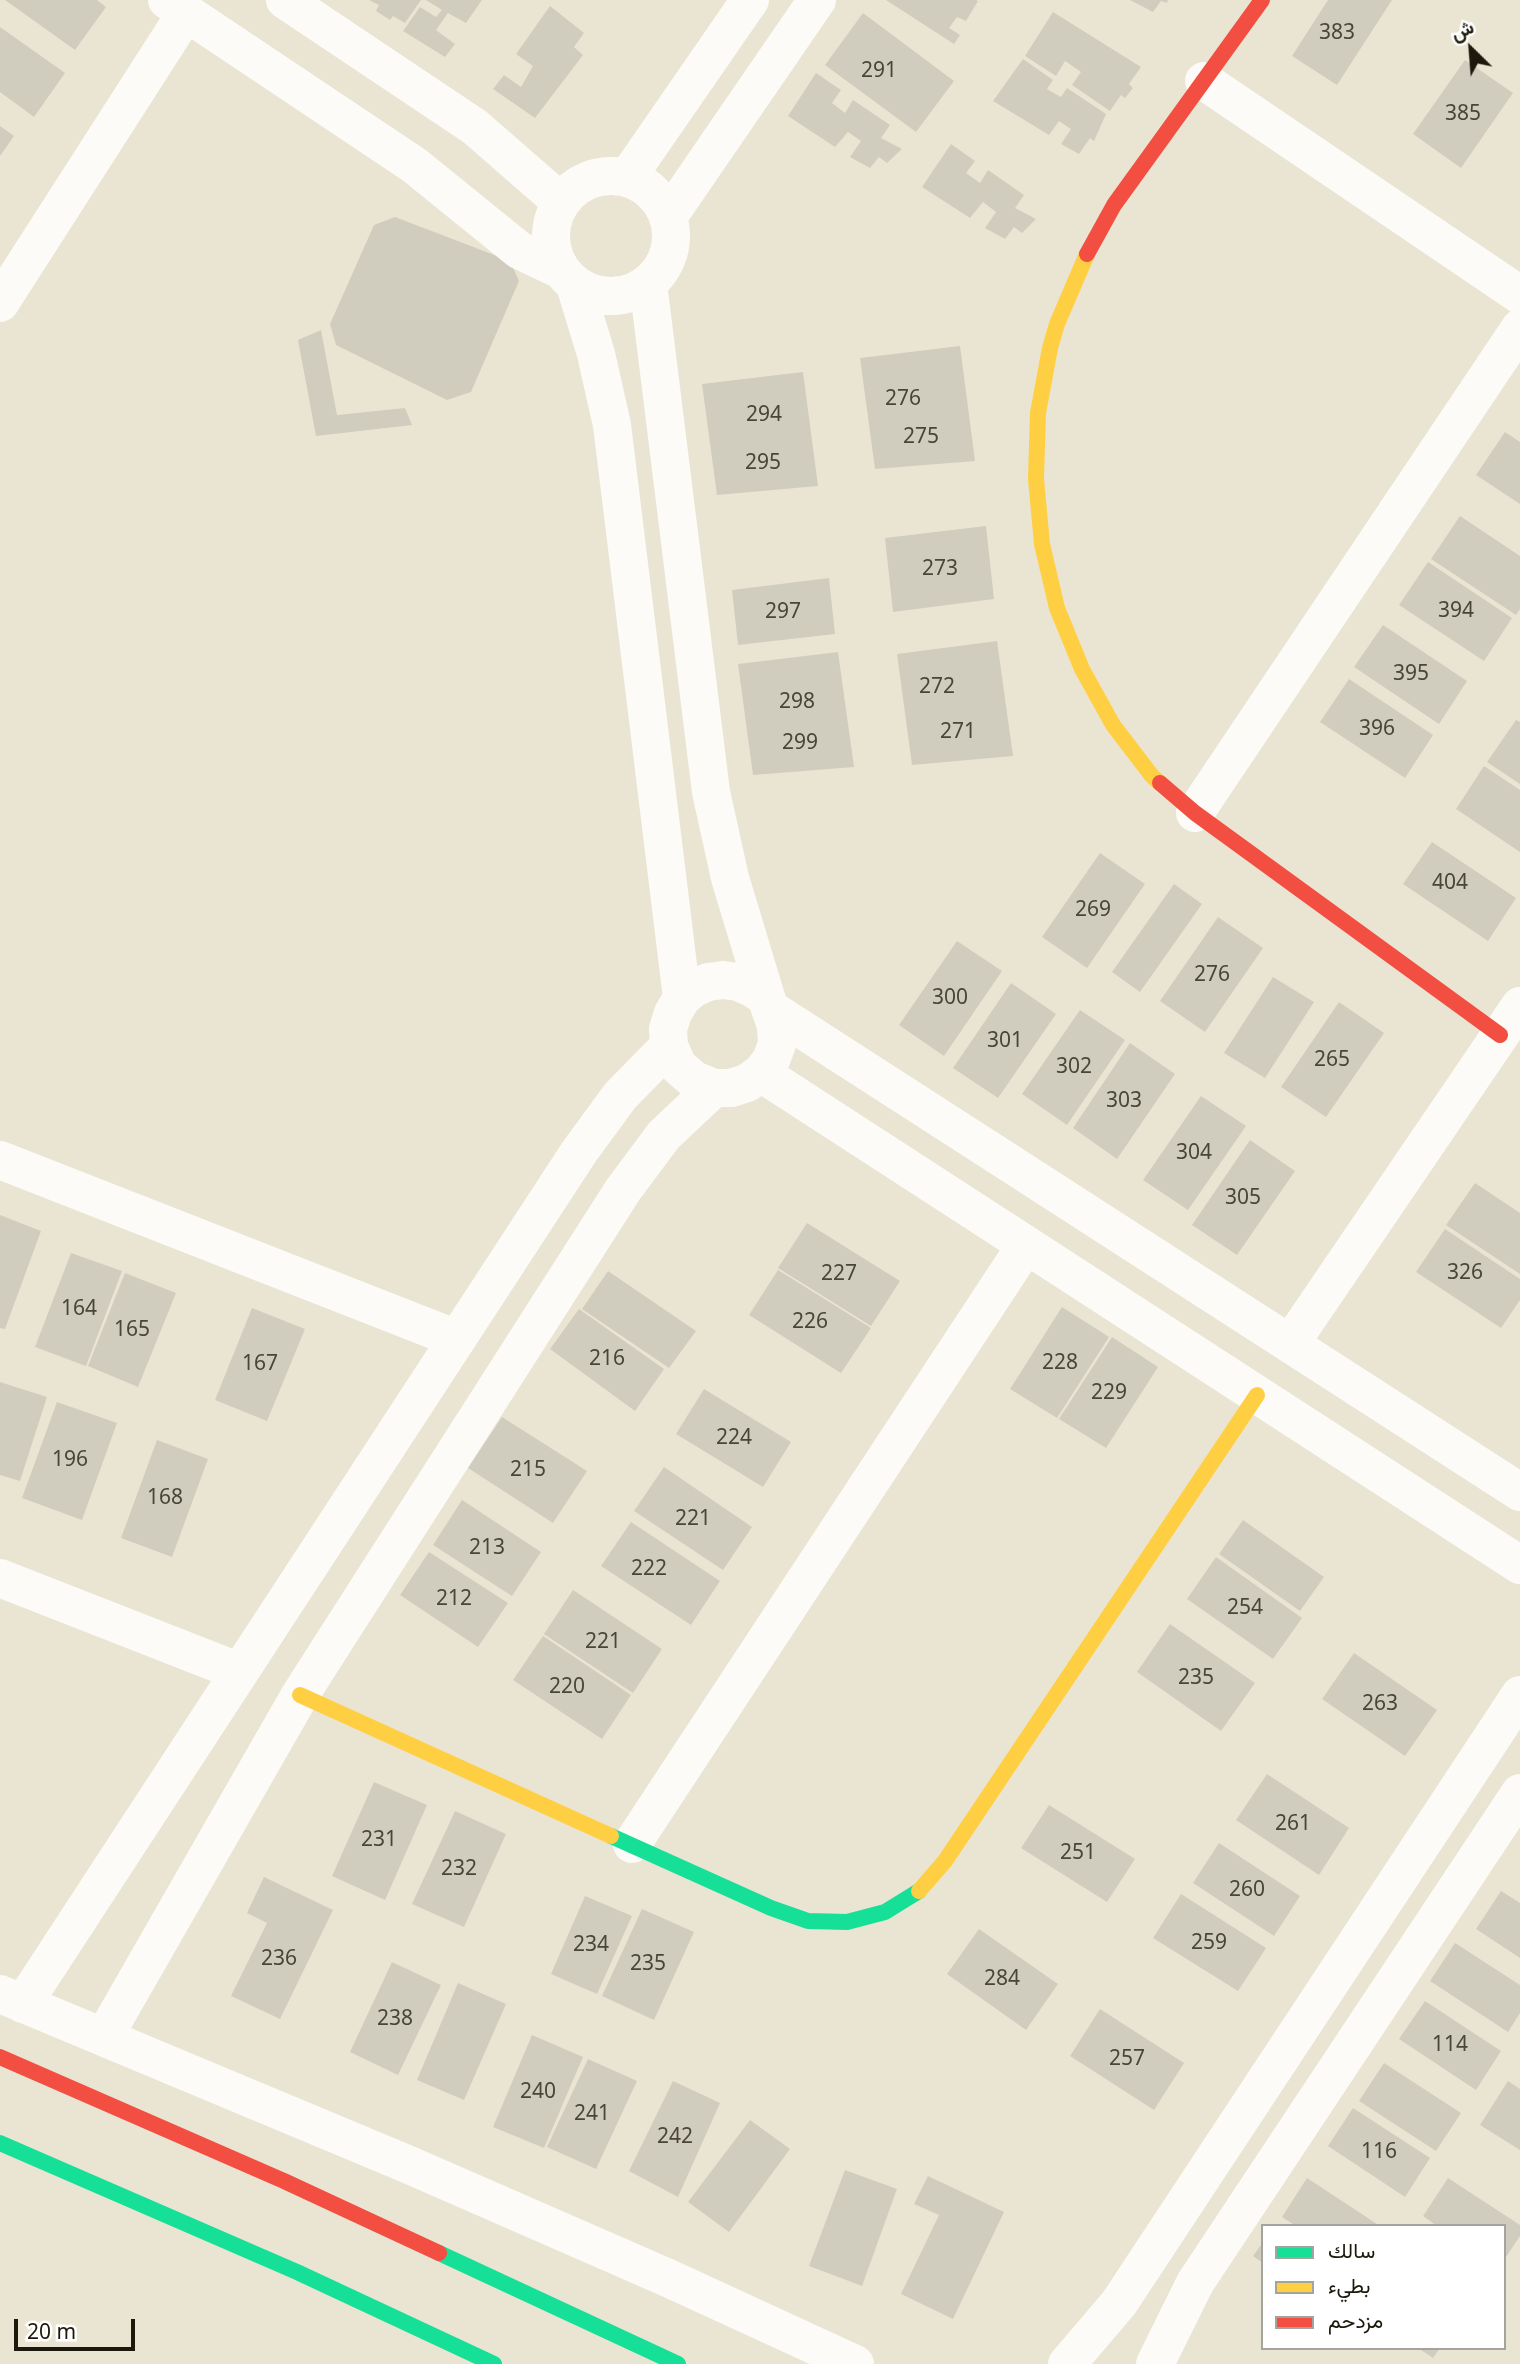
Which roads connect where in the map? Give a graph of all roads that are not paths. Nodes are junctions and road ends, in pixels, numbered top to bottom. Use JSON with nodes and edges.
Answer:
{"nodes":[{"id":1,"x":285,"y":0,"type":"edge"},
{"id":2,"x":750,"y":0,"type":"edge"},
{"id":3,"x":817,"y":0,"type":"edge"},
{"id":4,"x":1262,"y":0,"type":"edge"},
{"id":5,"x":177,"y":6,"type":"edge"},
{"id":6,"x":1204,"y":81,"type":"junction"},
{"id":7,"x":627,"y":178,"type":"junction"},
{"id":8,"x":561,"y":202,"type":"junction"},
{"id":9,"x":668,"y":216,"type":"junction"},
{"id":10,"x":568,"y":277,"type":"junction"},
{"id":11,"x":648,"y":283,"type":"junction"},
{"id":12,"x":1520,"y":295,"type":"edge"},
{"id":13,"x":0,"y":303,"type":"edge"},
{"id":14,"x":1520,"y":328,"type":"edge"},
{"id":15,"x":1195,"y":813,"type":"junction"},
{"id":16,"x":682,"y":998,"type":"junction"},
{"id":17,"x":769,"y":1004,"type":"junction"},
{"id":18,"x":1510,"y":1021,"type":"edge"},
{"id":19,"x":669,"y":1046,"type":"junction"},
{"id":20,"x":761,"y":1073,"type":"junction"},
{"id":21,"x":714,"y":1088,"type":"junction"},
{"id":22,"x":0,"y":1160,"type":"edge"},
{"id":23,"x":1026,"y":1245,"type":"junction"},
{"id":24,"x":457,"y":1339,"type":"junction"},
{"id":25,"x":1290,"y":1344,"type":"junction"},
{"id":26,"x":1257,"y":1395,"type":"junction"},
{"id":27,"x":1520,"y":1492,"type":"edge"},
{"id":28,"x":1520,"y":1565,"type":"edge"},
{"id":29,"x":0,"y":1578,"type":"edge"},
{"id":30,"x":240,"y":1672,"type":"junction"},
{"id":31,"x":300,"y":1695,"type":"junction"},
{"id":32,"x":1520,"y":1695,"type":"edge"},
{"id":33,"x":1520,"y":1793,"type":"edge"},
{"id":34,"x":632,"y":1844,"type":"junction"},
{"id":35,"x":11,"y":1999,"type":"edge"},
{"id":36,"x":104,"y":2037,"type":"junction"},
{"id":37,"x":0,"y":2057,"type":"edge"},
{"id":38,"x":0,"y":2143,"type":"edge"},
{"id":39,"x":1175,"y":2217,"type":"junction"},
{"id":40,"x":1219,"y":2247,"type":"junction"},
{"id":41,"x":494,"y":2364,"type":"edge"},
{"id":42,"x":678,"y":2364,"type":"edge"},
{"id":43,"x":855,"y":2364,"type":"edge"},
{"id":44,"x":1067,"y":2364,"type":"edge"},
{"id":45,"x":1154,"y":2364,"type":"edge"}],
"edges":[{"from":1,"to":8,"type":"street"},
{"from":2,"to":7,"type":"street"},
{"from":3,"to":9,"type":"street"},
{"from":4,"to":6,"type":"street"},
{"from":5,"to":10,"type":"street"},
{"from":5,"to":13,"type":"street"},
{"from":6,"to":12,"type":"street"},
{"from":6,"to":15,"type":"street"},
{"from":7,"to":8,"type":"street"},
{"from":7,"to":9,"type":"street"},
{"from":8,"to":10,"type":"street"},
{"from":9,"to":11,"type":"street"},
{"from":10,"to":11,"type":"street"},
{"from":10,"to":16,"type":"street"},
{"from":11,"to":17,"type":"street"},
{"from":14,"to":15,"type":"street"},
{"from":15,"to":18,"type":"street"},
{"from":16,"to":17,"type":"street"},
{"from":16,"to":19,"type":"street"},
{"from":17,"to":20,"type":"street"},
{"from":17,"to":25,"type":"street"},
{"from":18,"to":25,"type":"street"},
{"from":19,"to":21,"type":"street"},
{"from":19,"to":24,"type":"street"},
{"from":20,"to":21,"type":"street"},
{"from":20,"to":23,"type":"street"},
{"from":21,"to":31,"type":"street"},
{"from":22,"to":24,"type":"street"},
{"from":23,"to":26,"type":"street"},
{"from":23,"to":34,"type":"street"},
{"from":24,"to":30,"type":"street"},
{"from":25,"to":27,"type":"street"},
{"from":26,"to":28,"type":"street"},
{"from":26,"to":34,"type":"street"},
{"from":29,"to":30,"type":"street"},
{"from":30,"to":35,"type":"street"},
{"from":31,"to":34,"type":"street"},
{"from":31,"to":36,"type":"street"},
{"from":32,"to":39,"type":"street"},
{"from":33,"to":40,"type":"street"},
{"from":35,"to":36,"type":"street"},
{"from":36,"to":43,"type":"street"},
{"from":37,"to":42,"type":"street"},
{"from":38,"to":41,"type":"street"},
{"from":39,"to":40,"type":"street"},
{"from":39,"to":44,"type":"street"},
{"from":40,"to":45,"type":"street"}]}
